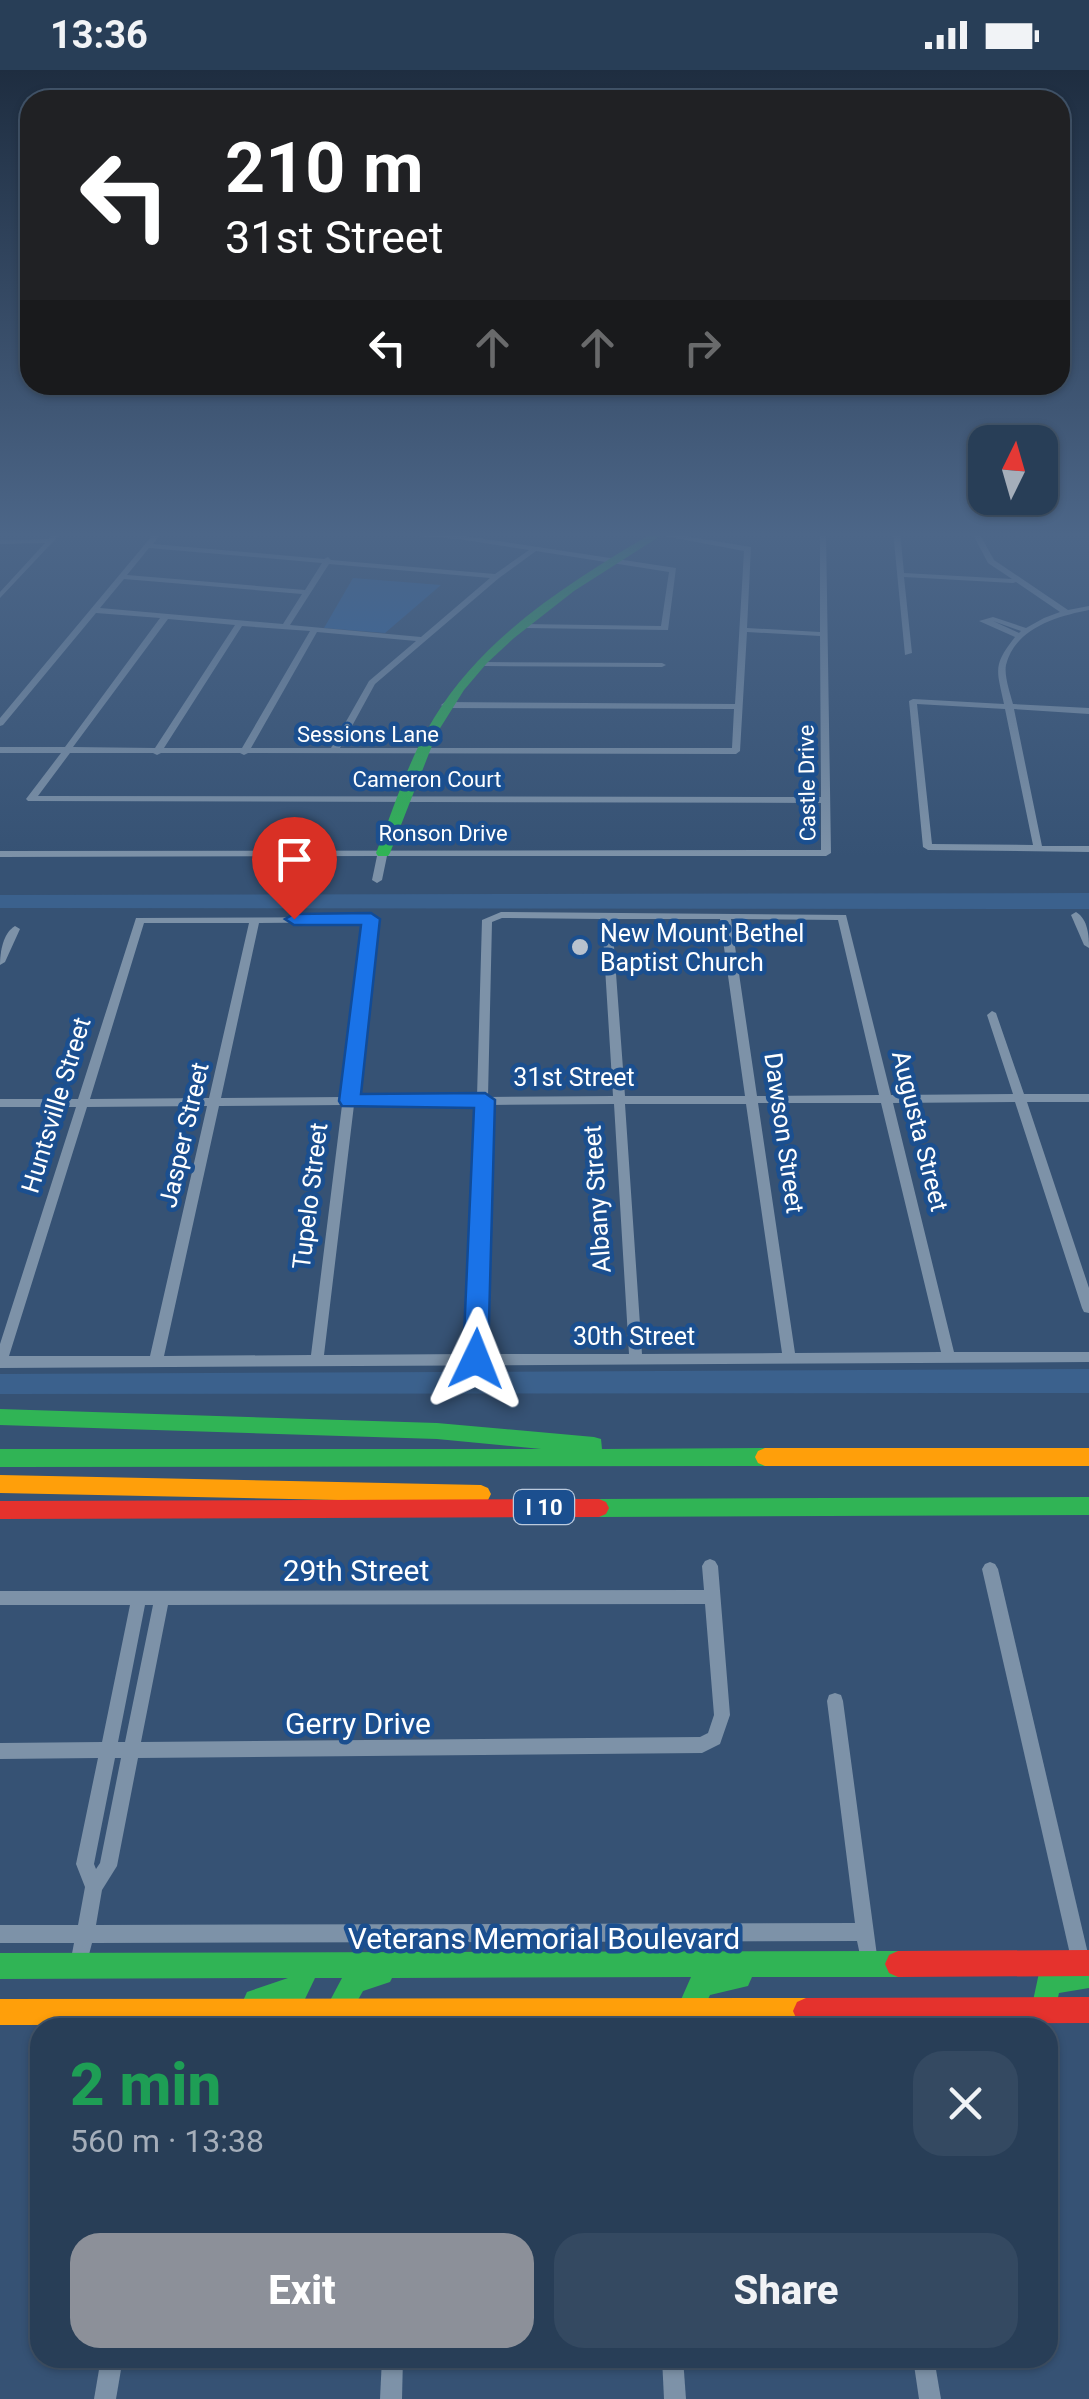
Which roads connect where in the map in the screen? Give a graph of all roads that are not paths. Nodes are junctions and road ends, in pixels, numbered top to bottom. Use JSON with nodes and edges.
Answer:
{"nodes":[{"id":1,"x":68,"y":640,"type":"edge"},
{"id":2,"x":149,"y":640,"type":"edge"},
{"id":3,"x":229,"y":640,"type":"edge"},
{"id":4,"x":308,"y":640,"type":"edge"},
{"id":5,"x":420,"y":640,"type":"edge"},
{"id":6,"x":511,"y":640,"type":"edge"},
{"id":7,"x":743,"y":640,"type":"edge"},
{"id":8,"x":822,"y":640,"type":"edge"},
{"id":9,"x":907,"y":640,"type":"edge"},
{"id":10,"x":1014,"y":640,"type":"edge"},
{"id":11,"x":908,"y":653,"type":"dead end"},
{"id":12,"x":486,"y":664,"type":"junction"},
{"id":13,"x":662,"y":666,"type":"dead end"},
{"id":14,"x":445,"y":704,"type":"junction"},
{"id":15,"x":1008,"y":706,"type":"junction"},
{"id":16,"x":738,"y":707,"type":"junction"},
{"id":17,"x":1089,"y":710,"type":"edge"},
{"id":18,"x":0,"y":722,"type":"edge"},
{"id":19,"x":0,"y":750,"type":"edge"},
{"id":20,"x":426,"y":751,"type":"junction"},
{"id":21,"x":157,"y":752,"type":"junction"},
{"id":22,"x":244,"y":752,"type":"junction"},
{"id":23,"x":334,"y":752,"type":"junction"},
{"id":24,"x":65,"y":753,"type":"junction"},
{"id":25,"x":406,"y":799,"type":"junction"},
{"id":26,"x":823,"y":800,"type":"junction"},
{"id":27,"x":1038,"y":849,"type":"junction"},
{"id":28,"x":1089,"y":849,"type":"edge"},
{"id":29,"x":384,"y":853,"type":"junction"},
{"id":30,"x":826,"y":853,"type":"joint"},
{"id":31,"x":0,"y":854,"type":"edge"},
{"id":32,"x":377,"y":880,"type":"dead end"},
{"id":33,"x":607,"y":915,"type":"junction"},
{"id":34,"x":1076,"y":915,"type":"dead end"},
{"id":35,"x":725,"y":916,"type":"junction"},
{"id":36,"x":255,"y":919,"type":"junction"},
{"id":37,"x":14,"y":928,"type":"dead end"},
{"id":38,"x":1089,"y":946,"type":"edge"},
{"id":39,"x":0,"y":962,"type":"edge"},
{"id":40,"x":992,"y":1015,"type":"dead end"},
{"id":41,"x":1020,"y":1098,"type":"junction"},
{"id":42,"x":1089,"y":1098,"type":"edge"},
{"id":43,"x":887,"y":1099,"type":"junction"},
{"id":44,"x":485,"y":1100,"type":"junction"},
{"id":45,"x":617,"y":1100,"type":"junction"},
{"id":46,"x":751,"y":1100,"type":"junction"},
{"id":47,"x":350,"y":1101,"type":"junction"},
{"id":48,"x":0,"y":1102,"type":"edge"},
{"id":49,"x":79,"y":1102,"type":"junction"},
{"id":50,"x":214,"y":1102,"type":"junction"},
{"id":51,"x":1089,"y":1308,"type":"edge"},
{"id":52,"x":1089,"y":1357,"type":"edge"},
{"id":53,"x":636,"y":1358,"type":"junction"},
{"id":54,"x":789,"y":1358,"type":"junction"},
{"id":55,"x":949,"y":1358,"type":"junction"},
{"id":56,"x":476,"y":1359,"type":"junction"},
{"id":57,"x":156,"y":1360,"type":"junction"},
{"id":58,"x":317,"y":1360,"type":"junction"},
{"id":59,"x":0,"y":1362,"type":"edge"},
{"id":60,"x":0,"y":1417,"type":"edge"},
{"id":61,"x":1089,"y":1457,"type":"edge"},
{"id":62,"x":0,"y":1458,"type":"edge"},
{"id":63,"x":732,"y":1458,"type":"junction"},
{"id":64,"x":0,"y":1484,"type":"edge"},
{"id":65,"x":703,"y":1506,"type":"junction"},
{"id":66,"x":1089,"y":1506,"type":"edge"},
{"id":67,"x":0,"y":1510,"type":"edge"},
{"id":68,"x":710,"y":1566,"type":"dead end"},
{"id":69,"x":990,"y":1569,"type":"dead end"},
{"id":70,"x":713,"y":1597,"type":"junction"},
{"id":71,"x":0,"y":1598,"type":"edge"},
{"id":72,"x":139,"y":1598,"type":"junction"},
{"id":73,"x":162,"y":1598,"type":"junction"},
{"id":74,"x":834,"y":1701,"type":"dead end"},
{"id":75,"x":107,"y":1750,"type":"junction"},
{"id":76,"x":132,"y":1750,"type":"junction"},
{"id":77,"x":0,"y":1751,"type":"edge"},
{"id":78,"x":94,"y":1887,"type":"junction"},
{"id":79,"x":865,"y":1932,"type":"junction"},
{"id":80,"x":0,"y":1934,"type":"edge"},
{"id":81,"x":85,"y":1934,"type":"junction"},
{"id":82,"x":840,"y":1965,"type":"junction"},
{"id":83,"x":869,"y":1965,"type":"junction"},
{"id":84,"x":0,"y":1966,"type":"edge"},
{"id":85,"x":78,"y":1966,"type":"junction"},
{"id":86,"x":308,"y":1966,"type":"junction"},
{"id":87,"x":473,"y":1966,"type":"junction"},
{"id":88,"x":1086,"y":1967,"type":"edge"},
{"id":89,"x":690,"y":2010,"type":"junction"},
{"id":90,"x":1044,"y":2010,"type":"junction"},
{"id":91,"x":1089,"y":2010,"type":"edge"},
{"id":92,"x":200,"y":2011,"type":"junction"},
{"id":93,"x":0,"y":2012,"type":"edge"},
{"id":94,"x":337,"y":2012,"type":"junction"},
{"id":95,"x":141,"y":2018,"type":"edge"},
{"id":96,"x":169,"y":2018,"type":"edge"},
{"id":97,"x":393,"y":2018,"type":"edge"},
{"id":98,"x":661,"y":2018,"type":"edge"},
{"id":99,"x":856,"y":2018,"type":"edge"},
{"id":100,"x":896,"y":2018,"type":"edge"},
{"id":101,"x":110,"y":2368,"type":"edge"},
{"id":102,"x":393,"y":2368,"type":"edge"},
{"id":103,"x":673,"y":2368,"type":"edge"},
{"id":104,"x":925,"y":2368,"type":"edge"},
{"id":105,"x":105,"y":2399,"type":"edge"},
{"id":106,"x":391,"y":2399,"type":"edge"},
{"id":107,"x":675,"y":2399,"type":"edge"},
{"id":108,"x":930,"y":2399,"type":"edge"}],
"edges":[{"from":1,"to":18,"type":"street"},
{"from":2,"to":24,"type":"street"},
{"from":3,"to":21,"type":"street"},
{"from":4,"to":22,"type":"street"},
{"from":5,"to":23,"type":"street"},
{"from":6,"to":12,"type":"main road"},
{"from":7,"to":16,"type":"street"},
{"from":8,"to":26,"type":"street","name":"Castle Drive"},
{"from":9,"to":11,"type":"street"},
{"from":10,"to":15,"type":"street"},
{"from":12,"to":13,"type":"street"},
{"from":12,"to":14,"type":"main road"},
{"from":14,"to":16,"type":"street"},
{"from":14,"to":20,"type":"main road"},
{"from":15,"to":17,"type":"street"},
{"from":15,"to":27,"type":"street"},
{"from":15,"to":27,"type":"street"},
{"from":16,"to":20,"type":"street","name":"Sessions Lane"},
{"from":19,"to":24,"type":"street","name":"Sessions Lane"},
{"from":20,"to":23,"type":"street","name":"Sessions Lane"},
{"from":20,"to":25,"type":"main road"},
{"from":21,"to":22,"type":"street","name":"Sessions Lane"},
{"from":21,"to":24,"type":"street","name":"Sessions Lane"},
{"from":22,"to":23,"type":"street","name":"Sessions Lane"},
{"from":24,"to":25,"type":"street","name":"Cameron Court"},
{"from":25,"to":26,"type":"street","name":"Cameron Court"},
{"from":25,"to":29,"type":"main road"},
{"from":26,"to":30,"type":"street","name":"Castle Drive"},
{"from":27,"to":28,"type":"street"},
{"from":29,"to":30,"type":"street","name":"Ronson Drive"},
{"from":29,"to":31,"type":"street","name":"Ronson Drive"},
{"from":29,"to":32,"type":"street"},
{"from":33,"to":35,"type":"street"},
{"from":33,"to":44,"type":"street"},
{"from":33,"to":45,"type":"street","name":"Albany Street"},
{"from":34,"to":38,"type":"street"},
{"from":35,"to":43,"type":"street","name":"Augusta Street"},
{"from":35,"to":46,"type":"street","name":"Dawson Street"},
{"from":36,"to":47,"type":"street","name":"Tupelo Street"},
{"from":36,"to":49,"type":"street","name":"Huntsville Street"},
{"from":36,"to":50,"type":"street","name":"Jasper Street"},
{"from":37,"to":39,"type":"street"},
{"from":40,"to":41,"type":"street"},
{"from":41,"to":42,"type":"street","name":"31st Street"},
{"from":41,"to":43,"type":"street","name":"31st Street"},
{"from":41,"to":51,"type":"street"},
{"from":43,"to":46,"type":"street","name":"31st Street"},
{"from":43,"to":55,"type":"street","name":"Augusta Street"},
{"from":44,"to":45,"type":"street","name":"31st Street"},
{"from":44,"to":47,"type":"street","name":"31st Street"},
{"from":44,"to":56,"type":"street"},
{"from":45,"to":46,"type":"street","name":"31st Street"},
{"from":45,"to":53,"type":"street","name":"Albany Street"},
{"from":46,"to":54,"type":"street","name":"Dawson Street"},
{"from":47,"to":50,"type":"street","name":"31st Street"},
{"from":47,"to":58,"type":"street","name":"Tupelo Street"},
{"from":48,"to":49,"type":"street","name":"31st Street"},
{"from":49,"to":50,"type":"street","name":"31st Street"},
{"from":49,"to":59,"type":"street","name":"Huntsville Street"},
{"from":50,"to":57,"type":"street","name":"Jasper Street"},
{"from":52,"to":55,"type":"street","name":"30th Street"},
{"from":53,"to":54,"type":"street","name":"30th Street"},
{"from":53,"to":56,"type":"street","name":"30th Street"},
{"from":54,"to":55,"type":"street","name":"30th Street"},
{"from":56,"to":58,"type":"street","name":"30th Street"},
{"from":57,"to":58,"type":"street","name":"30th Street"},
{"from":57,"to":59,"type":"street","name":"30th Street"},
{"from":60,"to":63,"type":"main road"},
{"from":61,"to":63,"type":"main road","number":"I 10"},
{"from":62,"to":63,"type":"main road","number":"I 10"},
{"from":64,"to":65,"type":"main road"},
{"from":65,"to":66,"type":"main road","number":"I 10"},
{"from":65,"to":67,"type":"main road","number":"I 10"},
{"from":68,"to":70,"type":"street"},
{"from":69,"to":88,"type":"street"},
{"from":70,"to":73,"type":"street","name":"29th Street"},
{"from":70,"to":76,"type":"street","name":"Gerry Drive"},
{"from":71,"to":72,"type":"street","name":"29th Street"},
{"from":72,"to":73,"type":"street","name":"29th Street"},
{"from":72,"to":75,"type":"street"},
{"from":73,"to":76,"type":"street"},
{"from":74,"to":79,"type":"street"},
{"from":75,"to":76,"type":"street","name":"Gerry Drive"},
{"from":75,"to":77,"type":"street","name":"Gerry Drive"},
{"from":75,"to":78,"type":"street"},
{"from":76,"to":78,"type":"street"},
{"from":78,"to":81,"type":"street"},
{"from":79,"to":81,"type":"street"},
{"from":79,"to":83,"type":"street"},
{"from":80,"to":81,"type":"street"},
{"from":81,"to":85,"type":"street"},
{"from":82,"to":83,"type":"main road","name":"Veterans Memorial Boulevard"},
{"from":82,"to":87,"type":"main road","name":"Veterans Memorial Boulevard"},
{"from":82,"to":89,"type":"main road"},
{"from":83,"to":88,"type":"main road","name":"Veterans Memorial Boulevard"},
{"from":84,"to":85,"type":"main road","name":"Veterans Memorial Boulevard"},
{"from":85,"to":86,"type":"main road","name":"Veterans Memorial Boulevard"},
{"from":86,"to":87,"type":"main road","name":"Veterans Memorial Boulevard"},
{"from":86,"to":92,"type":"main road"},
{"from":87,"to":94,"type":"main road"},
{"from":88,"to":90,"type":"main road"},
{"from":89,"to":98,"type":"main road"},
{"from":89,"to":99,"type":"main road"},
{"from":90,"to":91,"type":"main road"},
{"from":90,"to":100,"type":"main road"},
{"from":92,"to":94,"type":"main road"},
{"from":92,"to":96,"type":"main road"},
{"from":93,"to":95,"type":"main road"},
{"from":94,"to":97,"type":"main road"},
{"from":101,"to":105,"type":"street"},
{"from":102,"to":106,"type":"street"},
{"from":103,"to":107,"type":"street"},
{"from":104,"to":108,"type":"street"}]}
